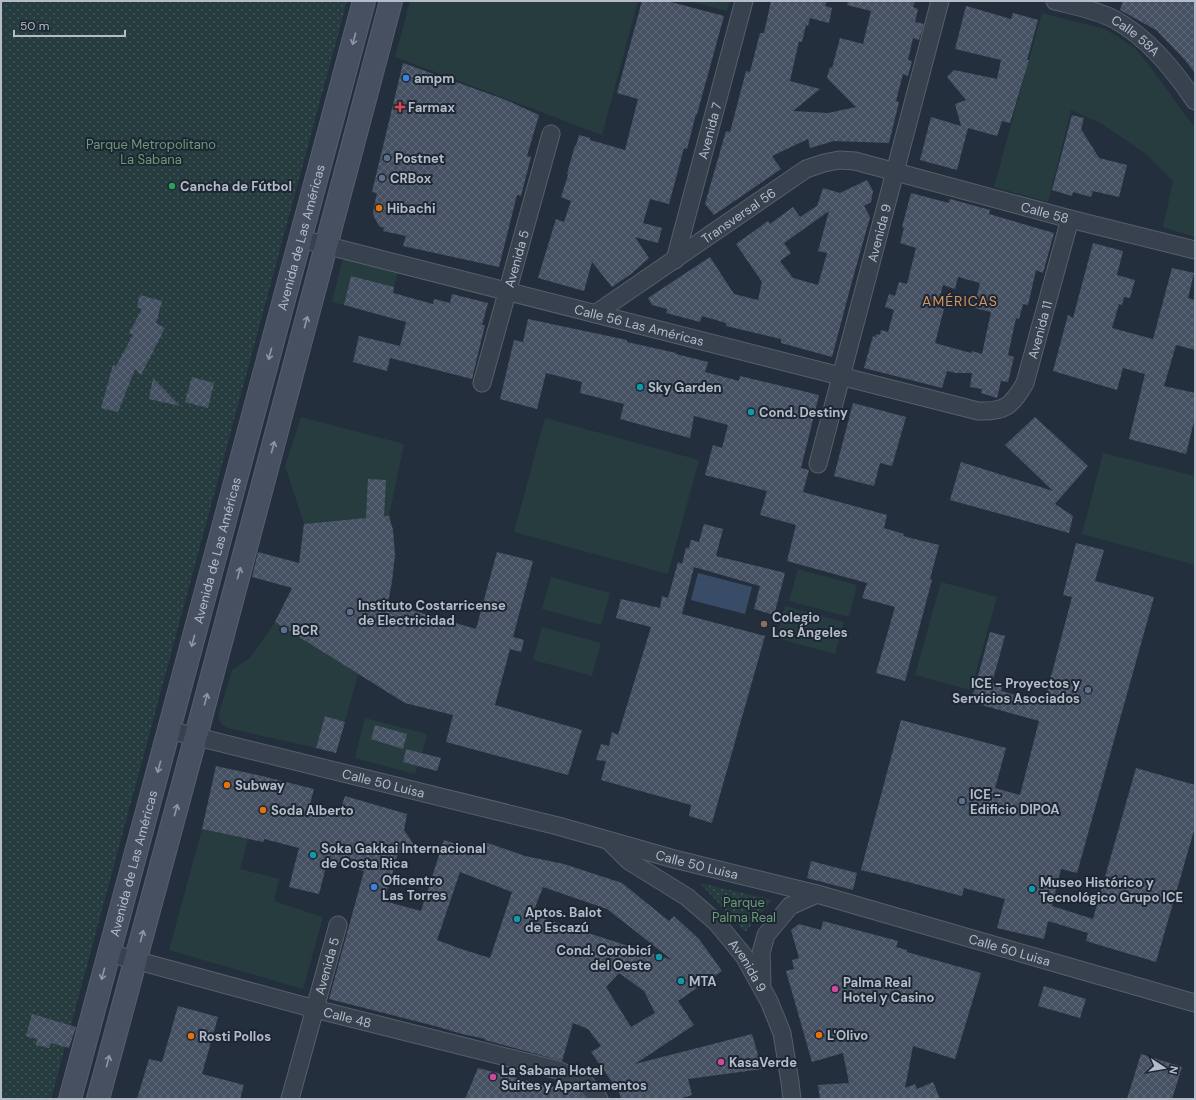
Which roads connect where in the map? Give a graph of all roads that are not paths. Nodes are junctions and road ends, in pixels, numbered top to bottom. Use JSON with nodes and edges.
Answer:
{"nodes":[{"id":1,"x":364,"y":1,"type":"edge"},
{"id":2,"x":391,"y":1,"type":"edge"},
{"id":3,"x":744,"y":1,"type":"edge"},
{"id":4,"x":940,"y":1,"type":"edge"},
{"id":5,"x":1055,"y":1,"type":"edge"},
{"id":6,"x":1195,"y":101,"type":"edge"},
{"id":7,"x":551,"y":134,"type":"dead end"},
{"id":8,"x":895,"y":171,"type":"junction"},
{"id":9,"x":1070,"y":219,"type":"junction"},
{"id":10,"x":301,"y":239,"type":"junction"},
{"id":11,"x":326,"y":246,"type":"junction"},
{"id":12,"x":1195,"y":250,"type":"edge"},
{"id":13,"x":675,"y":260,"type":"junction"},
{"id":14,"x":508,"y":292,"type":"junction"},
{"id":15,"x":595,"y":314,"type":"junction"},
{"id":16,"x":842,"y":376,"type":"junction"},
{"id":17,"x":482,"y":383,"type":"dead end"},
{"id":18,"x":978,"y":411,"type":"joint"},
{"id":19,"x":818,"y":464,"type":"dead end"},
{"id":20,"x":169,"y":730,"type":"junction"},
{"id":21,"x":196,"y":736,"type":"junction"},
{"id":22,"x":608,"y":840,"type":"junction"},
{"id":23,"x":817,"y":894,"type":"junction"},
{"id":24,"x":338,"y":925,"type":"dead end"},
{"id":25,"x":109,"y":953,"type":"junction"},
{"id":26,"x":135,"y":960,"type":"junction"},
{"id":27,"x":763,"y":990,"type":"junction"},
{"id":28,"x":1195,"y":1003,"type":"edge"},
{"id":29,"x":315,"y":1010,"type":"junction"},
{"id":30,"x":70,"y":1099,"type":"edge"},
{"id":31,"x":98,"y":1099,"type":"edge"},
{"id":32,"x":290,"y":1099,"type":"edge"},
{"id":33,"x":599,"y":1099,"type":"edge"},
{"id":34,"x":792,"y":1099,"type":"edge"}],
"edges":[{"from":1,"to":10,"type":"main road","name":"Avenida de Las Américas","one_way":true},
{"from":2,"to":11,"type":"main road","name":"Avenida de Las Américas"},
{"from":3,"to":13,"type":"street","name":"Avenida 7"},
{"from":4,"to":8,"type":"street","name":"Avenida 9"},
{"from":5,"to":6,"type":"street","name":"Calle 58A"},
{"from":7,"to":14,"type":"street","name":"Avenida 5"},
{"from":8,"to":9,"type":"street","name":"Calle 58"},
{"from":8,"to":13,"type":"street","name":"Transversal 56"},
{"from":8,"to":16,"type":"street","name":"Avenida 9"},
{"from":9,"to":12,"type":"street","name":"Calle 58"},
{"from":9,"to":18,"type":"street","name":"Avenida 11"},
{"from":10,"to":11,"type":"street","name":"Calle 56 Las Américas"},
{"from":10,"to":20,"type":"main road","name":"Avenida de Las Américas","one_way":true},
{"from":11,"to":14,"type":"street","name":"Calle 56 Las Américas"},
{"from":21,"to":11,"type":"main road","name":"Avenida de Las Américas","one_way":true},
{"from":13,"to":15,"type":"street","name":"Transversal 56"},
{"from":14,"to":15,"type":"street","name":"Calle 56 Las Américas"},
{"from":14,"to":17,"type":"street","name":"Avenida 5"},
{"from":15,"to":16,"type":"street","name":"Calle 56 Las Américas"},
{"from":16,"to":18,"type":"street","name":"Calle 56 Las Américas"},
{"from":16,"to":19,"type":"street","name":"Avenida 9"},
{"from":20,"to":21,"type":"street","name":"Calle 50 Luisa"},
{"from":20,"to":25,"type":"main road","name":"Avenida de Las Américas","one_way":true},
{"from":21,"to":22,"type":"street","name":"Calle 50 Luisa"},
{"from":26,"to":21,"type":"main road","name":"Avenida de Las Américas","one_way":true},
{"from":22,"to":23,"type":"street","name":"Calle 50 Luisa"},
{"from":22,"to":27,"type":"street","name":"Avenida 9"},
{"from":23,"to":27,"type":"street"},
{"from":23,"to":28,"type":"street","name":"Calle 50 Luisa"},
{"from":24,"to":29,"type":"street","name":"Avenida 5"},
{"from":25,"to":26,"type":"street","name":"Calle 48"},
{"from":25,"to":30,"type":"main road","name":"Avenida de Las Américas","one_way":true},
{"from":26,"to":29,"type":"street","name":"Calle 48"},
{"from":31,"to":26,"type":"main road","name":"Avenida de Las Américas","one_way":true},
{"from":27,"to":34,"type":"street","name":"Avenida 9"},
{"from":29,"to":32,"type":"street","name":"Avenida 5"},
{"from":29,"to":33,"type":"street","name":"Calle 48"}]}
